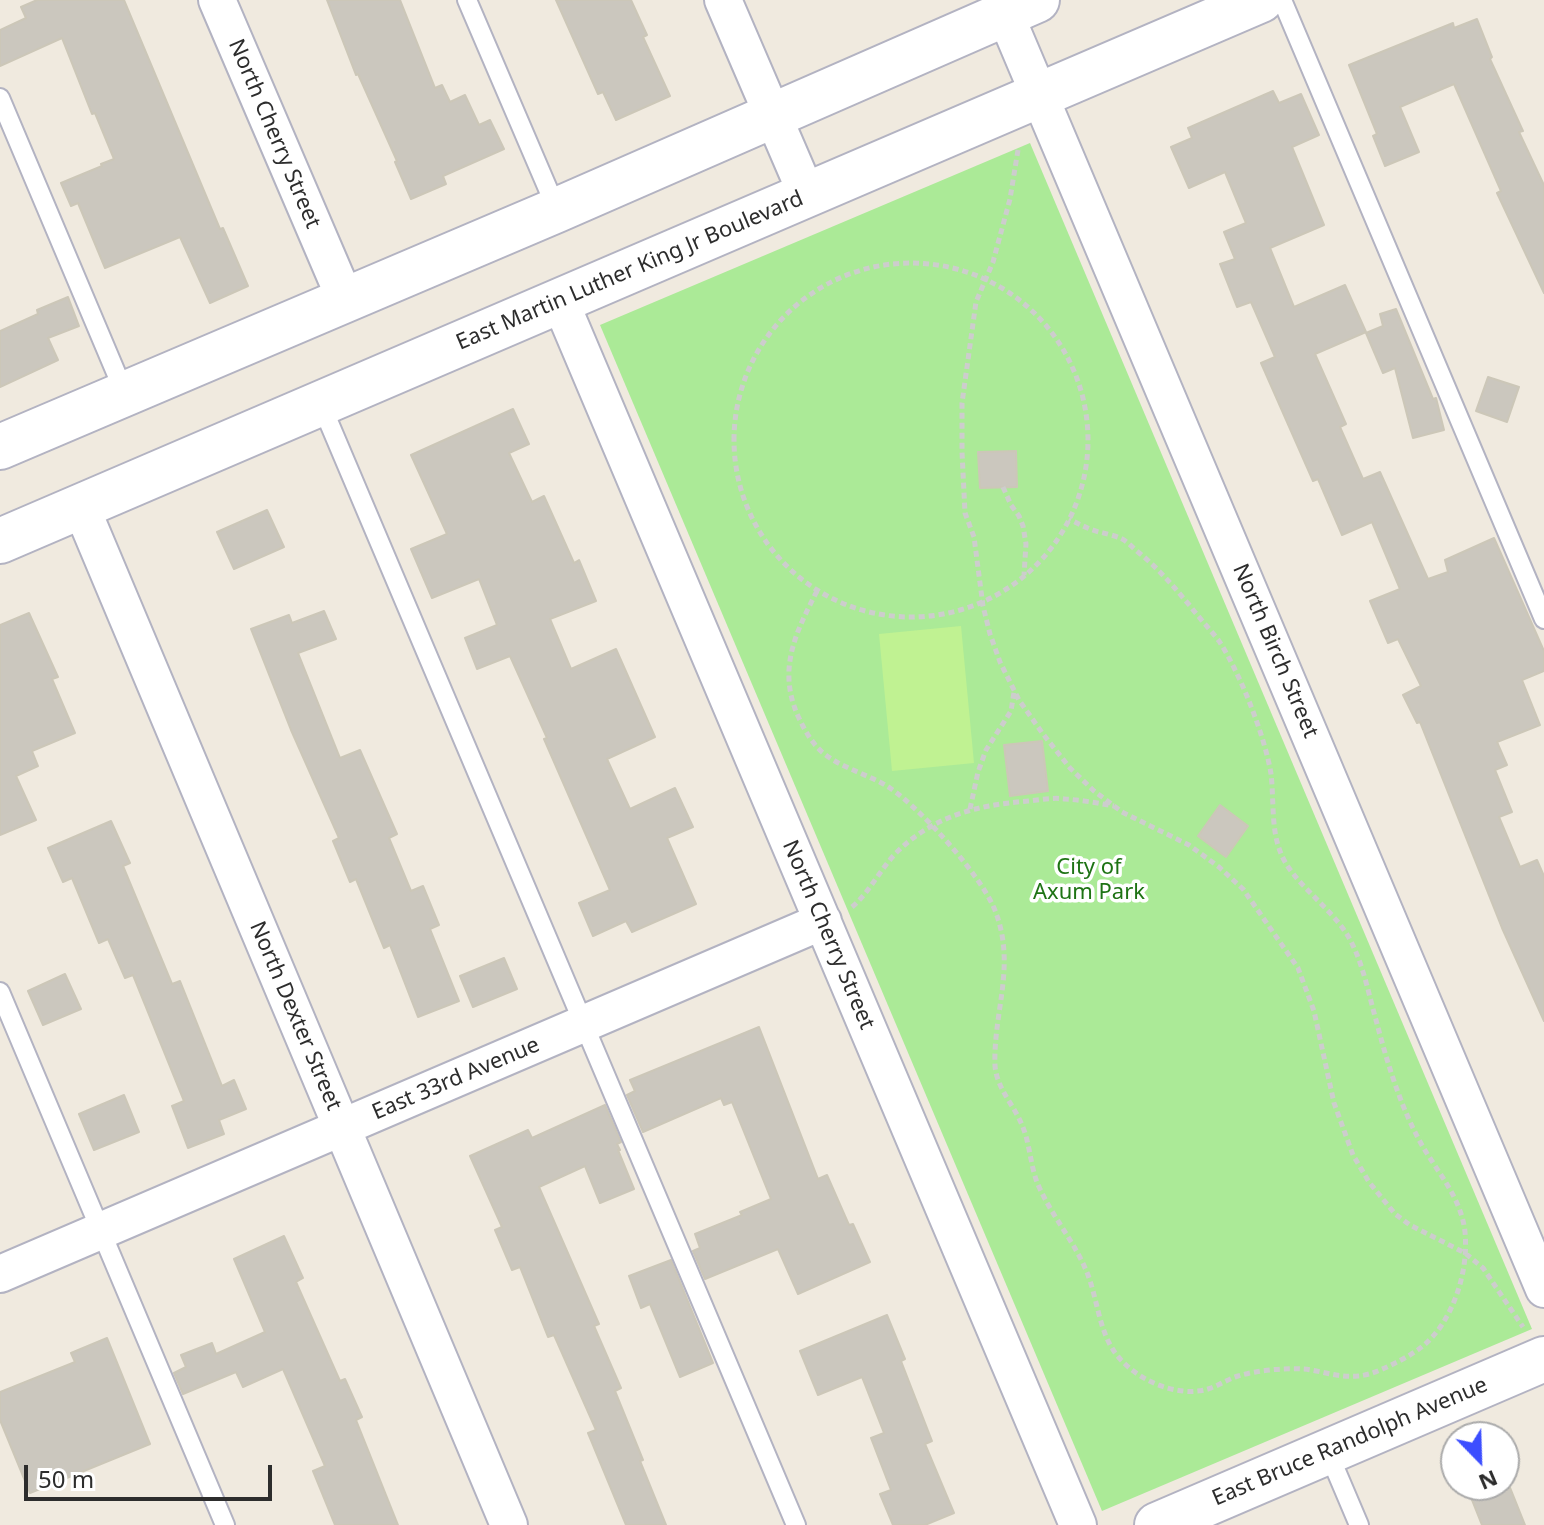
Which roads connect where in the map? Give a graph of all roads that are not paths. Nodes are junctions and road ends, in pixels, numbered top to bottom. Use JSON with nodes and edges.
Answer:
{"nodes":[{"id":1,"x":217,"y":0,"type":"edge"},
{"id":2,"x":467,"y":0,"type":"edge"},
{"id":3,"x":723,"y":0,"type":"edge"},
{"id":4,"x":1261,"y":0,"type":"edge"},
{"id":5,"x":1282,"y":0,"type":"edge"},
{"id":6,"x":1001,"y":12,"type":"edge"},
{"id":7,"x":1040,"y":94,"type":"junction"},
{"id":8,"x":0,"y":98,"type":"edge"},
{"id":9,"x":773,"y":116,"type":"junction"},
{"id":10,"x":807,"y":195,"type":"junction"},
{"id":11,"x":557,"y":210,"type":"junction"},
{"id":12,"x":339,"y":284,"type":"junction"},
{"id":13,"x":560,"y":301,"type":"junction"},
{"id":14,"x":125,"y":394,"type":"junction"},
{"id":15,"x":321,"y":404,"type":"junction"},
{"id":16,"x":0,"y":447,"type":"edge"},
{"id":17,"x":81,"y":507,"type":"junction"},
{"id":18,"x":0,"y":541,"type":"edge"},
{"id":19,"x":1544,"y":619,"type":"edge"},
{"id":20,"x":823,"y":921,"type":"junction"},
{"id":21,"x":0,"y":992,"type":"edge"},
{"id":22,"x":584,"y":1024,"type":"junction"},
{"id":23,"x":343,"y":1128,"type":"junction"},
{"id":24,"x":101,"y":1231,"type":"junction"},
{"id":25,"x":0,"y":1274,"type":"edge"},
{"id":26,"x":1544,"y":1289,"type":"edge"},
{"id":27,"x":1534,"y":1344,"type":"edge"},
{"id":28,"x":1328,"y":1452,"type":"junction"},
{"id":29,"x":225,"y":1525,"type":"edge"},
{"id":30,"x":509,"y":1525,"type":"edge"},
{"id":31,"x":796,"y":1525,"type":"edge"},
{"id":32,"x":1078,"y":1525,"type":"edge"},
{"id":33,"x":1157,"y":1525,"type":"edge"},
{"id":34,"x":1359,"y":1525,"type":"edge"}],
"edges":[{"from":1,"to":12,"type":"street","name":"North Cherry Street"},
{"from":2,"to":11,"type":"lane"},
{"from":3,"to":9,"type":"street"},
{"from":4,"to":7,"type":"main road","name":"East Martin Luther King Jr Boulevard"},
{"from":5,"to":19,"type":"lane"},
{"from":6,"to":7,"type":"street","name":"North Birch Street"},
{"from":6,"to":9,"type":"main road"},
{"from":7,"to":10,"type":"main road","name":"East Martin Luther King Jr Boulevard"},
{"from":7,"to":26,"type":"street","name":"North Birch Street"},
{"from":8,"to":14,"type":"lane"},
{"from":9,"to":10,"type":"street"},
{"from":9,"to":11,"type":"main road"},
{"from":10,"to":13,"type":"main road","name":"East Martin Luther King Jr Boulevard"},
{"from":11,"to":12,"type":"main road"},
{"from":12,"to":14,"type":"main road"},
{"from":13,"to":15,"type":"main road","name":"East Martin Luther King Jr Boulevard"},
{"from":13,"to":20,"type":"street","name":"North Cherry Street"},
{"from":14,"to":16,"type":"main road"},
{"from":15,"to":17,"type":"main road","name":"East Martin Luther King Jr Boulevard"},
{"from":15,"to":22,"type":"lane"},
{"from":17,"to":18,"type":"main road","name":"East Martin Luther King Jr Boulevard"},
{"from":17,"to":23,"type":"street","name":"North Dexter Street"},
{"from":20,"to":22,"type":"street","name":"East 33rd Avenue"},
{"from":20,"to":32,"type":"street","name":"North Cherry Street"},
{"from":21,"to":24,"type":"lane"},
{"from":22,"to":23,"type":"street","name":"East 33rd Avenue"},
{"from":22,"to":31,"type":"lane"},
{"from":23,"to":24,"type":"street","name":"East 33rd Avenue"},
{"from":23,"to":30,"type":"street","name":"North Dexter Street"},
{"from":24,"to":25,"type":"street","name":"East 33rd Avenue"},
{"from":24,"to":29,"type":"lane"},
{"from":27,"to":28,"type":"main road","name":"East Bruce Randolph Avenue"},
{"from":28,"to":33,"type":"main road","name":"East Bruce Randolph Avenue"},
{"from":28,"to":34,"type":"lane"}]}
